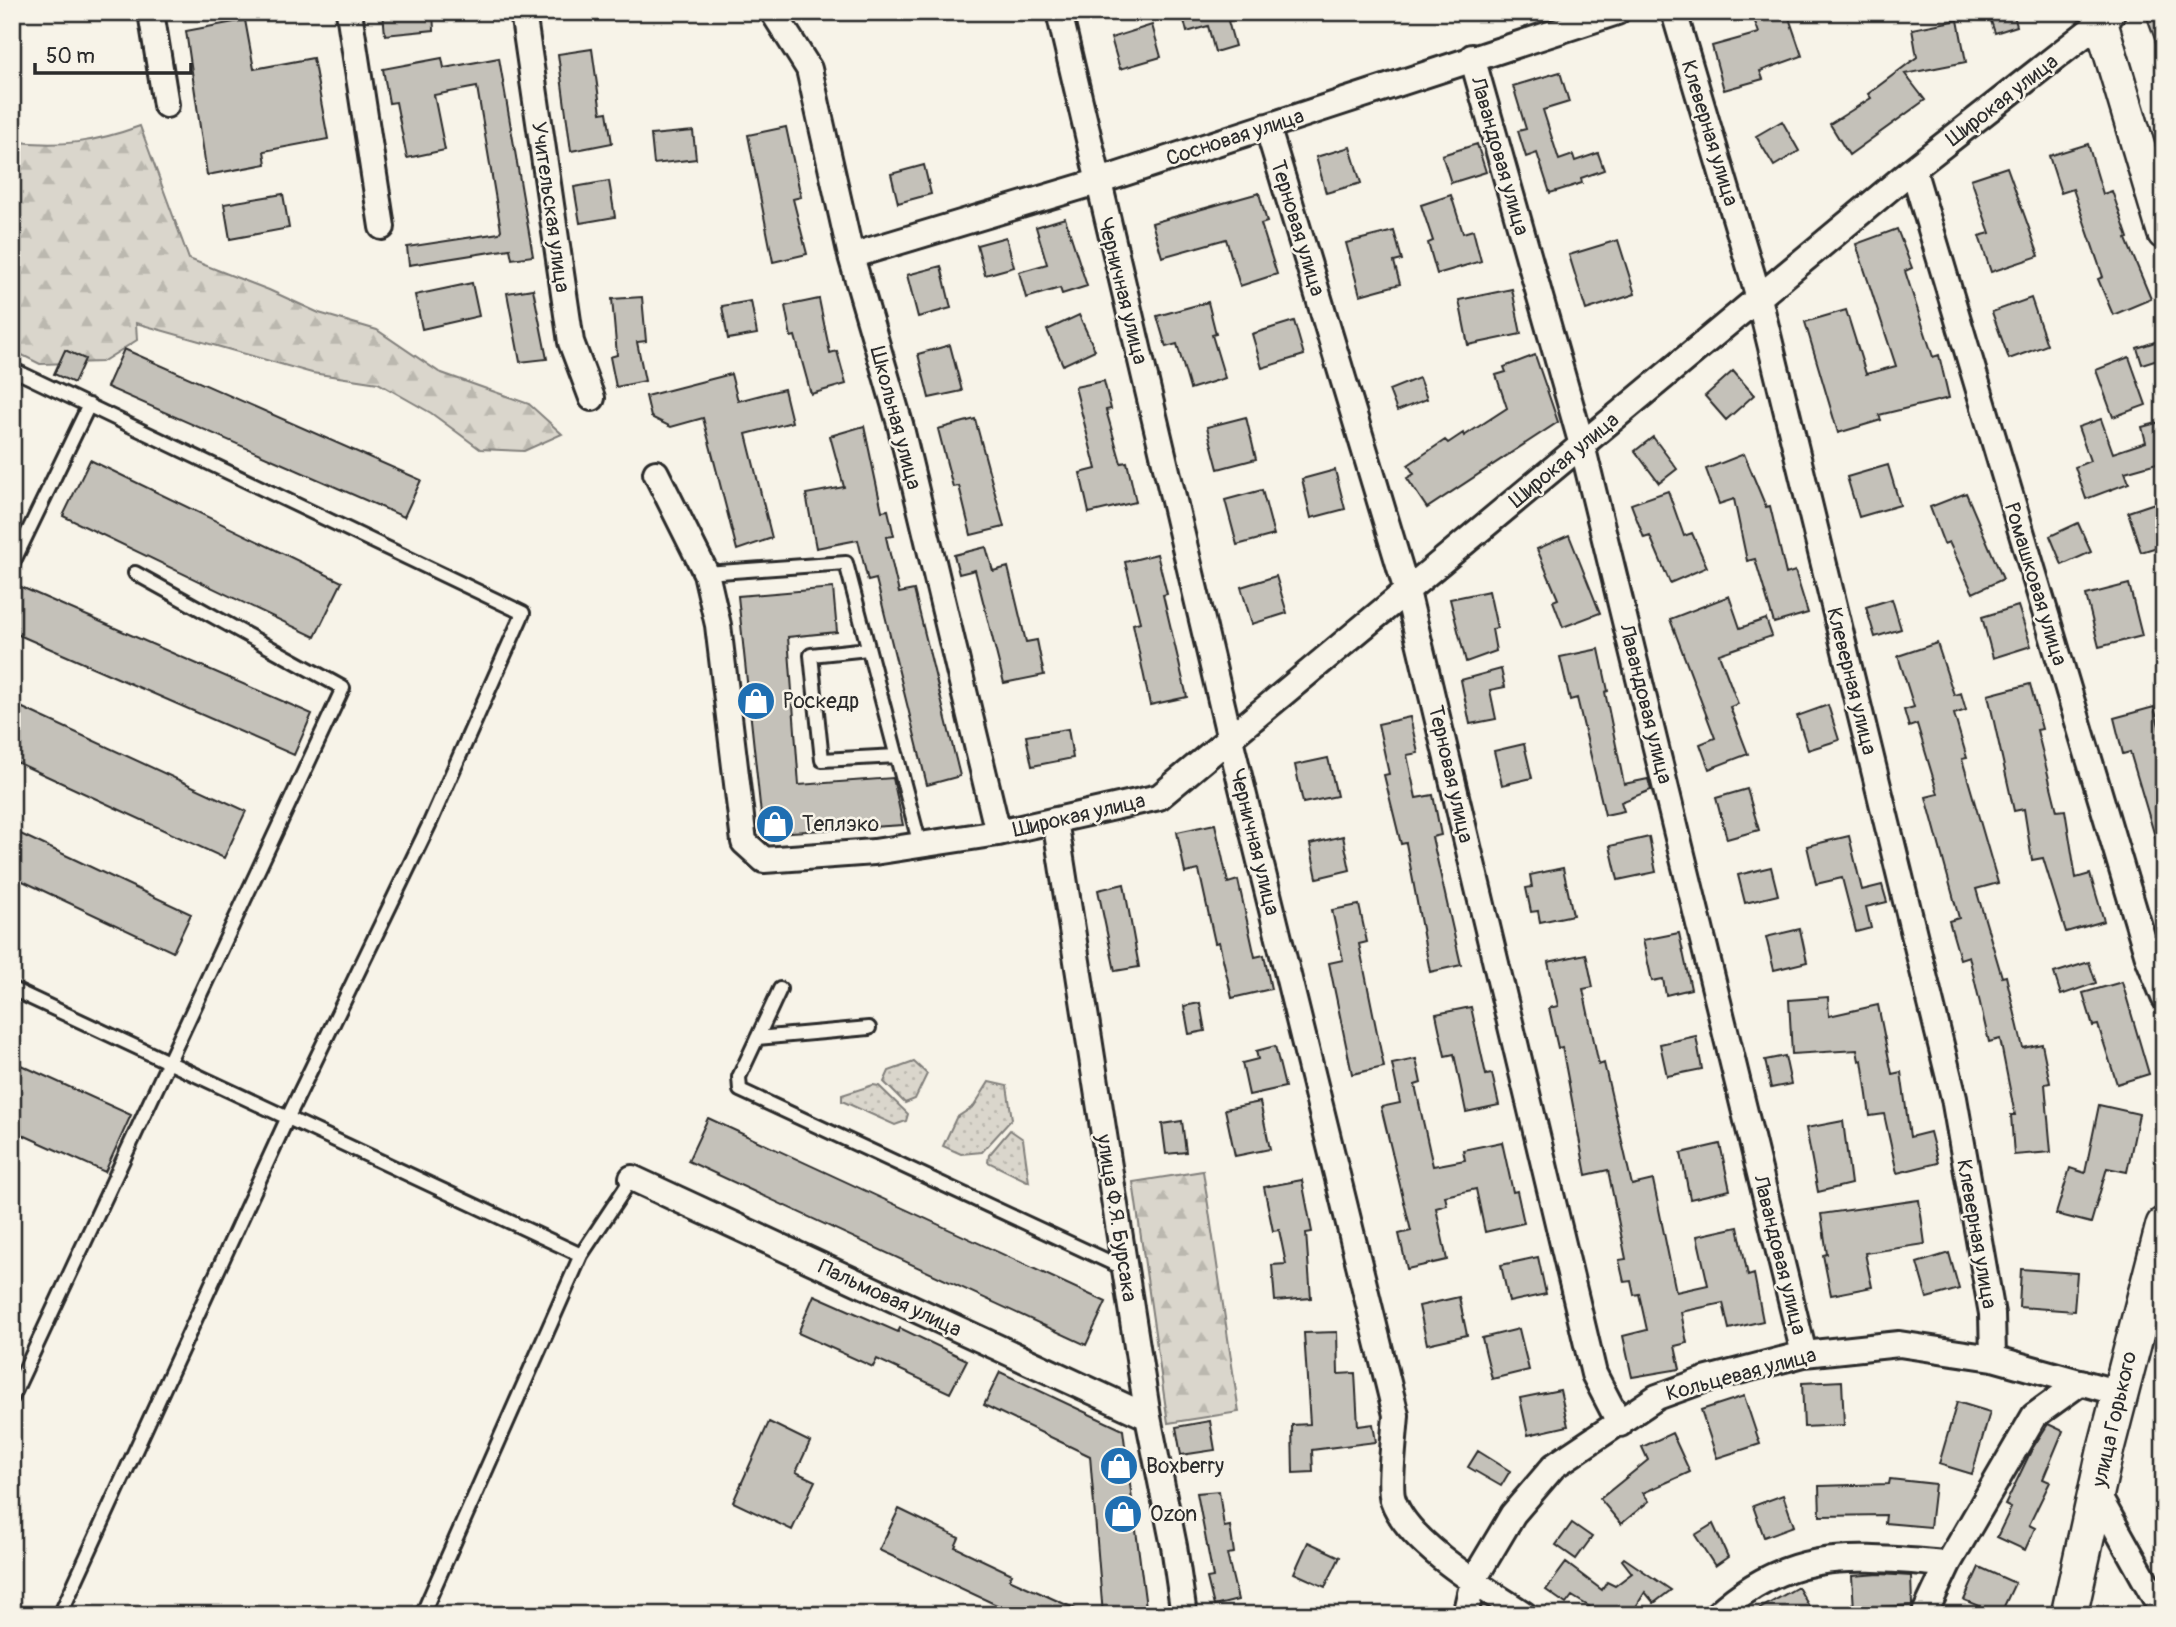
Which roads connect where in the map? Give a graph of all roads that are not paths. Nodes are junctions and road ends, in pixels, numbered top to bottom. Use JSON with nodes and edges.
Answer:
{"nodes":[{"id":1,"x":151,"y":12,"type":"edge"},
{"id":2,"x":349,"y":12,"type":"edge"},
{"id":3,"x":523,"y":12,"type":"edge"},
{"id":4,"x":773,"y":12,"type":"edge"},
{"id":5,"x":1059,"y":12,"type":"edge"},
{"id":6,"x":1617,"y":12,"type":"edge"},
{"id":7,"x":1674,"y":12,"type":"edge"},
{"id":8,"x":2104,"y":16,"type":"edge"},
{"id":9,"x":1472,"y":58,"type":"junction"},
{"id":10,"x":166,"y":105,"type":"dead end"},
{"id":11,"x":1267,"y":126,"type":"junction"},
{"id":12,"x":1913,"y":169,"type":"junction"},
{"id":13,"x":1097,"y":182,"type":"junction"},
{"id":14,"x":382,"y":227,"type":"dead end"},
{"id":15,"x":2164,"y":233,"type":"edge"},
{"id":16,"x":851,"y":256,"type":"junction"},
{"id":17,"x":1759,"y":298,"type":"junction"},
{"id":18,"x":12,"y":369,"type":"edge"},
{"id":19,"x":592,"y":398,"type":"dead end"},
{"id":20,"x":89,"y":405,"type":"junction"},
{"id":21,"x":1582,"y":445,"type":"junction"},
{"id":22,"x":656,"y":473,"type":"dead end"},
{"id":23,"x":12,"y":565,"type":"edge"},
{"id":24,"x":135,"y":573,"type":"dead end"},
{"id":25,"x":706,"y":573,"type":"junction"},
{"id":26,"x":1407,"y":591,"type":"junction"},
{"id":27,"x":868,"y":649,"type":"junction"},
{"id":28,"x":1230,"y":739,"type":"junction"},
{"id":29,"x":897,"y":756,"type":"junction"},
{"id":30,"x":1055,"y":820,"type":"junction"},
{"id":31,"x":998,"y":833,"type":"junction"},
{"id":32,"x":920,"y":845,"type":"junction"},
{"id":33,"x":12,"y":989,"type":"edge"},
{"id":34,"x":780,"y":989,"type":"dead end"},
{"id":35,"x":2164,"y":997,"type":"edge"},
{"id":36,"x":869,"y":1028,"type":"dead end"},
{"id":37,"x":757,"y":1038,"type":"junction"},
{"id":38,"x":168,"y":1064,"type":"junction"},
{"id":39,"x":288,"y":1118,"type":"junction"},
{"id":40,"x":632,"y":1178,"type":"joint"},
{"id":41,"x":2164,"y":1225,"type":"edge"},
{"id":42,"x":581,"y":1255,"type":"junction"},
{"id":43,"x":1125,"y":1269,"type":"junction"},
{"id":44,"x":2157,"y":1275,"type":"edge"},
{"id":45,"x":1804,"y":1354,"type":"junction"},
{"id":46,"x":1993,"y":1358,"type":"junction"},
{"id":47,"x":2081,"y":1382,"type":"junction"},
{"id":48,"x":2119,"y":1393,"type":"junction"},
{"id":49,"x":12,"y":1398,"type":"edge"},
{"id":50,"x":1148,"y":1417,"type":"junction"},
{"id":51,"x":1620,"y":1424,"type":"junction"},
{"id":52,"x":2096,"y":1492,"type":"junction"},
{"id":53,"x":1948,"y":1564,"type":"junction"},
{"id":54,"x":1473,"y":1581,"type":"junction"},
{"id":55,"x":2164,"y":1614,"type":"edge"},
{"id":56,"x":61,"y":1615,"type":"edge"},
{"id":57,"x":422,"y":1615,"type":"edge"},
{"id":58,"x":1184,"y":1615,"type":"edge"},
{"id":59,"x":1465,"y":1615,"type":"edge"},
{"id":60,"x":1525,"y":1615,"type":"edge"},
{"id":61,"x":1716,"y":1615,"type":"edge"},
{"id":62,"x":1924,"y":1615,"type":"edge"},
{"id":63,"x":2069,"y":1615,"type":"edge"}],
"edges":[{"from":1,"to":10,"type":"street"},
{"from":2,"to":14,"type":"street"},
{"from":3,"to":19,"type":"street","name":"Учительская улица"},
{"from":4,"to":16,"type":"street","name":"Школьная улица"},
{"from":5,"to":13,"type":"street","name":"Черничная улица"},
{"from":6,"to":9,"type":"street","name":"Сосновая улица"},
{"from":7,"to":17,"type":"street","name":"Клеверная улица"},
{"from":8,"to":12,"type":"street","name":"Широкая улица"},
{"from":8,"to":15,"type":"street"},
{"from":9,"to":11,"type":"street","name":"Сосновая улица"},
{"from":9,"to":21,"type":"street","name":"Лавандовая улица"},
{"from":11,"to":13,"type":"street","name":"Сосновая улица"},
{"from":11,"to":26,"type":"street","name":"Терновая улица"},
{"from":12,"to":17,"type":"street","name":"Широкая улица"},
{"from":12,"to":35,"type":"street","name":"Ромашковая улица"},
{"from":13,"to":16,"type":"street","name":"Сосновая улица"},
{"from":13,"to":28,"type":"street","name":"Черничная улица"},
{"from":16,"to":31,"type":"street","name":"Школьная улица"},
{"from":17,"to":21,"type":"street","name":"Широкая улица"},
{"from":17,"to":46,"type":"street","name":"Клеверная улица"},
{"from":18,"to":20,"type":"lane"},
{"from":20,"to":23,"type":"lane"},
{"from":20,"to":39,"type":"lane"},
{"from":21,"to":26,"type":"street","name":"Широкая улица"},
{"from":21,"to":45,"type":"street","name":"Лавандовая улица"},
{"from":22,"to":25,"type":"street","name":"Широкая улица"},
{"from":24,"to":38,"type":"lane"},
{"from":25,"to":27,"type":"lane"},
{"from":25,"to":32,"type":"street","name":"Широкая улица"},
{"from":26,"to":28,"type":"street","name":"Широкая улица"},
{"from":26,"to":51,"type":"street","name":"Терновая улица"},
{"from":27,"to":29,"type":"lane"},
{"from":27,"to":29,"type":"lane"},
{"from":28,"to":30,"type":"street","name":"Широкая улица"},
{"from":28,"to":54,"type":"street","name":"Черничная улица"},
{"from":29,"to":32,"type":"lane"},
{"from":30,"to":31,"type":"street","name":"Широкая улица"},
{"from":30,"to":43,"type":"street","name":"улица Ф.Я. Бурсака"},
{"from":31,"to":32,"type":"street","name":"Широкая улица"},
{"from":33,"to":38,"type":"lane"},
{"from":34,"to":37,"type":"lane"},
{"from":36,"to":37,"type":"lane"},
{"from":37,"to":43,"type":"lane"},
{"from":38,"to":39,"type":"lane"},
{"from":38,"to":49,"type":"lane"},
{"from":39,"to":42,"type":"lane"},
{"from":39,"to":56,"type":"lane"},
{"from":40,"to":42,"type":"lane"},
{"from":40,"to":50,"type":"street","name":"Пальмовая улица"},
{"from":41,"to":44,"type":"main road","name":"улица Горького"},
{"from":42,"to":57,"type":"lane"},
{"from":43,"to":50,"type":"street","name":"улица Ф.Я. Бурсака"},
{"from":44,"to":48,"type":"main road","name":"улица Горького"},
{"from":45,"to":46,"type":"street","name":"Кольцевая улица"},
{"from":45,"to":51,"type":"street","name":"Кольцевая улица"},
{"from":46,"to":47,"type":"street","name":"Кольцевая улица"},
{"from":47,"to":48,"type":"street","name":"Кольцевая улица"},
{"from":47,"to":53,"type":"street"},
{"from":48,"to":52,"type":"main road","name":"улица Горького"},
{"from":50,"to":58,"type":"street","name":"улица Ф.Я. Бурсака"},
{"from":51,"to":54,"type":"street","name":"Кольцевая улица"},
{"from":52,"to":55,"type":"street"},
{"from":52,"to":63,"type":"main road","name":"улица Горького"},
{"from":53,"to":61,"type":"street"},
{"from":53,"to":62,"type":"street"},
{"from":54,"to":59,"type":"street","name":"Кольцевая улица"},
{"from":54,"to":60,"type":"street","name":"Черничная улица"}]}
